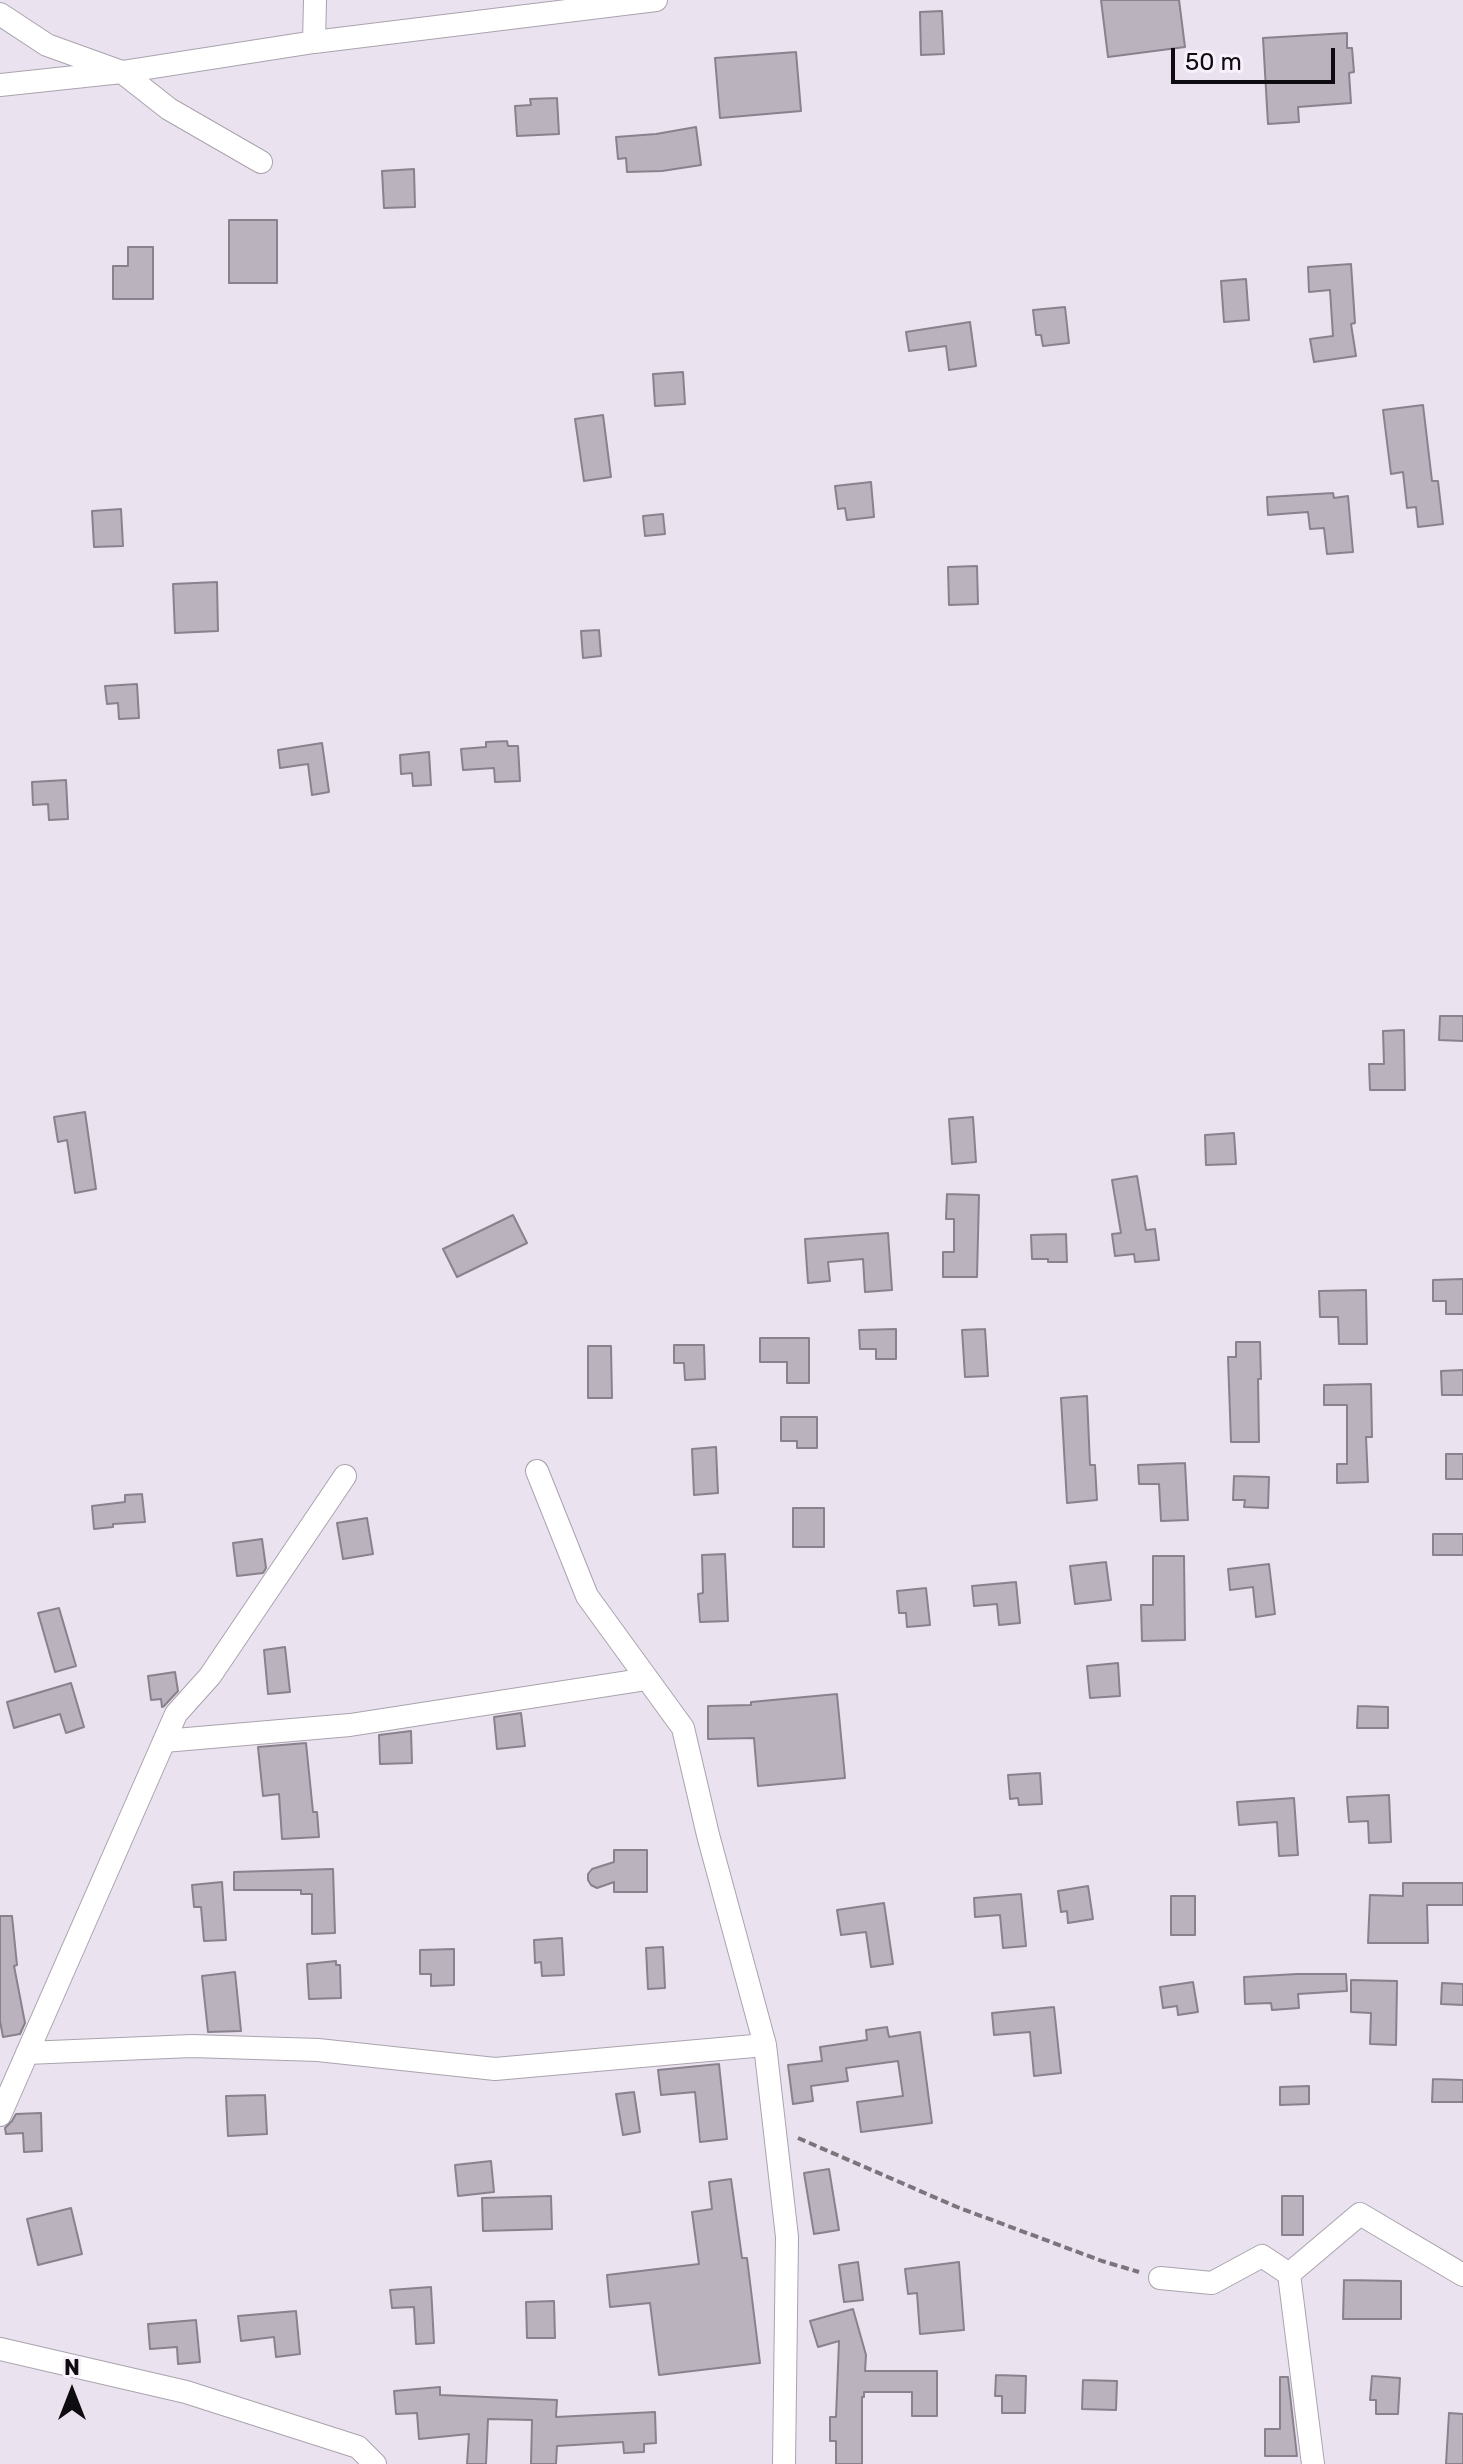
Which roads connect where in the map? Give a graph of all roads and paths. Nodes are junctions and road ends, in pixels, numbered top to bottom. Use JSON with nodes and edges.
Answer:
{"nodes":[{"id":1,"x":315,"y":0,"type":"edge"},
{"id":2,"x":656,"y":0,"type":"edge"},
{"id":3,"x":0,"y":14,"type":"edge"},
{"id":4,"x":314,"y":42,"type":"junction"},
{"id":5,"x":122,"y":72,"type":"junction"},
{"id":6,"x":0,"y":85,"type":"edge"},
{"id":7,"x":261,"y":162,"type":"dead end"},
{"id":8,"x":537,"y":1471,"type":"dead end"},
{"id":9,"x":345,"y":1476,"type":"dead end"},
{"id":10,"x":647,"y":1679,"type":"junction"},
{"id":11,"x":164,"y":1741,"type":"junction"},
{"id":12,"x":765,"y":2045,"type":"junction"},
{"id":13,"x":27,"y":2053,"type":"junction"},
{"id":14,"x":0,"y":2115,"type":"edge"},
{"id":15,"x":774,"y":2127,"type":"junction"},
{"id":16,"x":1289,"y":2274,"type":"junction"},
{"id":17,"x":1463,"y":2275,"type":"edge"},
{"id":18,"x":1160,"y":2278,"type":"joint"},
{"id":19,"x":0,"y":2349,"type":"edge"},
{"id":20,"x":375,"y":2464,"type":"edge"},
{"id":21,"x":784,"y":2464,"type":"edge"},
{"id":22,"x":1313,"y":2464,"type":"edge"}],
"edges":[{"from":1,"to":4,"type":"street"},
{"from":2,"to":4,"type":"street"},
{"from":3,"to":5,"type":"street"},
{"from":4,"to":5,"type":"street"},
{"from":5,"to":6,"type":"street"},
{"from":5,"to":7,"type":"street"},
{"from":8,"to":10,"type":"street"},
{"from":9,"to":11,"type":"street"},
{"from":10,"to":11,"type":"street"},
{"from":10,"to":12,"type":"street"},
{"from":11,"to":13,"type":"street"},
{"from":12,"to":13,"type":"street"},
{"from":12,"to":15,"type":"street"},
{"from":13,"to":14,"type":"street"},
{"from":15,"to":18,"type":"path"},
{"from":15,"to":21,"type":"street"},
{"from":16,"to":17,"type":"street"},
{"from":16,"to":18,"type":"street"},
{"from":16,"to":22,"type":"street"},
{"from":19,"to":20,"type":"street"}]}
